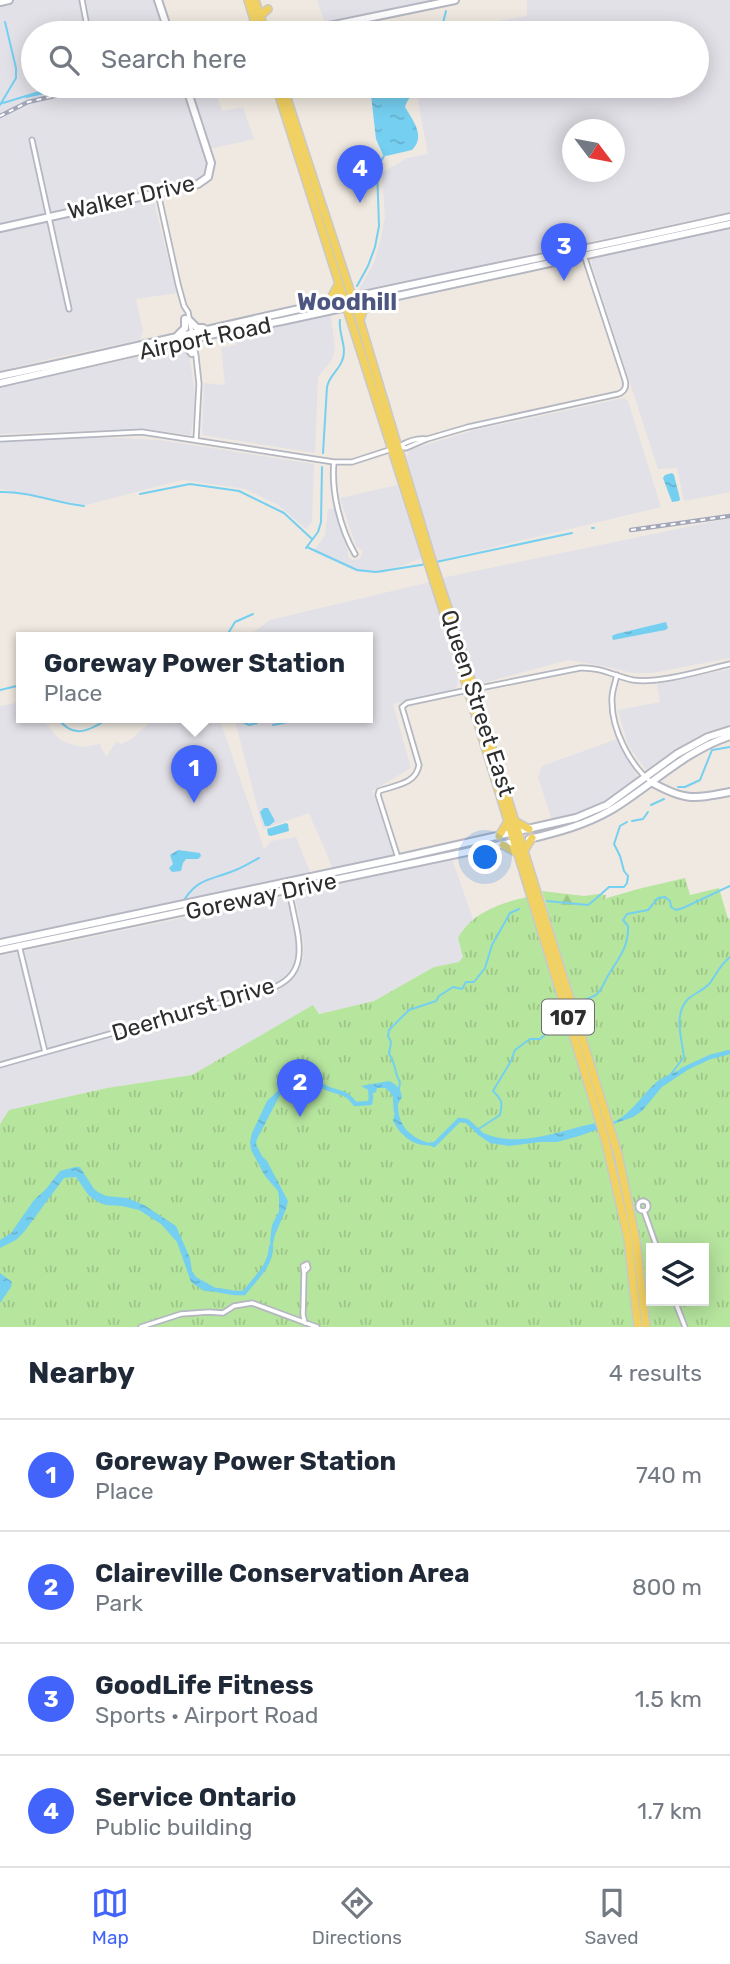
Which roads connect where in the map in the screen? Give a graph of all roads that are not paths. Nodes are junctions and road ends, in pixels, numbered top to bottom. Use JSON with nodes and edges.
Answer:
{"nodes":[{"id":1,"x":9,"y":0,"type":"edge"},
{"id":2,"x":82,"y":0,"type":"edge"},
{"id":3,"x":158,"y":0,"type":"edge"},
{"id":4,"x":455,"y":0,"type":"edge"},
{"id":5,"x":0,"y":2,"type":"edge"},
{"id":6,"x":252,"y":2,"type":"edge"},
{"id":7,"x":260,"y":16,"type":"junction"},
{"id":8,"x":86,"y":21,"type":"edge"},
{"id":9,"x":165,"y":21,"type":"edge"},
{"id":10,"x":250,"y":21,"type":"edge"},
{"id":11,"x":256,"y":21,"type":"edge"},
{"id":12,"x":262,"y":21,"type":"edge"},
{"id":13,"x":263,"y":21,"type":"edge"},
{"id":14,"x":360,"y":21,"type":"edge"},
{"id":15,"x":191,"y":98,"type":"edge"},
{"id":16,"x":279,"y":98,"type":"edge"},
{"id":17,"x":287,"y":98,"type":"edge"},
{"id":18,"x":32,"y":140,"type":"dead end"},
{"id":19,"x":158,"y":193,"type":"junction"},
{"id":20,"x":50,"y":217,"type":"junction"},
{"id":21,"x":730,"y":217,"type":"edge"},
{"id":22,"x":730,"y":224,"type":"edge"},
{"id":23,"x":0,"y":228,"type":"edge"},
{"id":24,"x":584,"y":252,"type":"junction"},
{"id":25,"x":493,"y":274,"type":"junction"},
{"id":26,"x":339,"y":282,"type":"junction"},
{"id":27,"x":329,"y":302,"type":"junction"},
{"id":28,"x":349,"y":302,"type":"junction"},
{"id":29,"x":368,"y":303,"type":"junction"},
{"id":30,"x":69,"y":309,"type":"dead end"},
{"id":31,"x":187,"y":320,"type":"junction"},
{"id":32,"x":359,"y":321,"type":"junction"},
{"id":33,"x":212,"y":328,"type":"junction"},
{"id":34,"x":191,"y":336,"type":"junction"},
{"id":35,"x":172,"y":341,"type":"junction"},
{"id":36,"x":194,"y":357,"type":"junction"},
{"id":37,"x":0,"y":376,"type":"edge"},
{"id":38,"x":0,"y":383,"type":"edge"},
{"id":39,"x":375,"y":394,"type":"junction"},
{"id":40,"x":385,"y":405,"type":"junction"},
{"id":41,"x":0,"y":439,"type":"edge"},
{"id":42,"x":196,"y":440,"type":"junction"},
{"id":43,"x":395,"y":448,"type":"junction"},
{"id":44,"x":334,"y":462,"type":"junction"},
{"id":45,"x":355,"y":554,"type":"dead end"},
{"id":46,"x":730,"y":664,"type":"edge"},
{"id":47,"x":617,"y":675,"type":"junction"},
{"id":48,"x":471,"y":690,"type":"junction"},
{"id":49,"x":730,"y":730,"type":"edge"},
{"id":50,"x":730,"y":736,"type":"edge"},
{"id":51,"x":648,"y":780,"type":"junction"},
{"id":52,"x":730,"y":792,"type":"edge"},
{"id":53,"x":511,"y":822,"type":"junction"},
{"id":54,"x":530,"y":829,"type":"junction"},
{"id":55,"x":514,"y":833,"type":"junction"},
{"id":56,"x":499,"y":836,"type":"junction"},
{"id":57,"x":532,"y":838,"type":"junction"},
{"id":58,"x":517,"y":842,"type":"junction"},
{"id":59,"x":503,"y":845,"type":"junction"},
{"id":60,"x":520,"y":852,"type":"junction"},
{"id":61,"x":398,"y":859,"type":"junction"},
{"id":62,"x":400,"y":867,"type":"junction"},
{"id":63,"x":287,"y":887,"type":"junction"},
{"id":64,"x":0,"y":943,"type":"edge"},
{"id":65,"x":18,"y":943,"type":"junction"},
{"id":66,"x":0,"y":950,"type":"edge"},
{"id":67,"x":45,"y":1052,"type":"junction"},
{"id":68,"x":0,"y":1065,"type":"edge"},
{"id":69,"x":609,"y":1138,"type":"junction"},
{"id":70,"x":644,"y":1211,"type":"dead end"},
{"id":71,"x":655,"y":1243,"type":"edge"},
{"id":72,"x":304,"y":1272,"type":"dead end"},
{"id":73,"x":677,"y":1306,"type":"edge"},
{"id":74,"x":305,"y":1322,"type":"junction"},
{"id":75,"x":141,"y":1327,"type":"edge"},
{"id":76,"x":317,"y":1327,"type":"edge"},
{"id":77,"x":638,"y":1327,"type":"edge"},
{"id":78,"x":646,"y":1327,"type":"edge"},
{"id":79,"x":685,"y":1327,"type":"edge"}],
"edges":[{"from":1,"to":5,"type":"main road"},
{"from":2,"to":8,"type":"street"},
{"from":3,"to":9,"type":"main road"},
{"from":4,"to":14,"type":"main road"},
{"from":6,"to":7,"type":"main road"},
{"from":6,"to":10,"type":"main road"},
{"from":6,"to":11,"type":"main road"},
{"from":7,"to":12,"type":"main road"},
{"from":7,"to":13,"type":"main road"},
{"from":15,"to":19,"type":"main road","name":"Walker Drive"},
{"from":16,"to":26,"type":"main road","name":"Queen Street East","number":"107"},
{"from":17,"to":28,"type":"main road","name":"Queen Street East","number":"107"},
{"from":18,"to":20,"type":"street"},
{"from":19,"to":20,"type":"main road","name":"Walker Drive"},
{"from":19,"to":31,"type":"street"},
{"from":20,"to":23,"type":"main road","name":"Walker Drive"},
{"from":20,"to":30,"type":"street"},
{"from":21,"to":24,"type":"main road","name":"Airport Road"},
{"from":22,"to":24,"type":"main road","name":"Airport Road"},
{"from":24,"to":25,"type":"main road","name":"Airport Road"},
{"from":24,"to":43,"type":"street"},
{"from":25,"to":28,"type":"main road","name":"Airport Road"},
{"from":25,"to":29,"type":"main road","name":"Airport Road"},
{"from":26,"to":27,"type":"main road"},
{"from":26,"to":28,"type":"main road","name":"Queen Street East","number":"107"},
{"from":27,"to":28,"type":"main road","name":"Airport Road"},
{"from":27,"to":33,"type":"main road","name":"Airport Road"},
{"from":28,"to":29,"type":"main road","name":"Airport Road"},
{"from":28,"to":32,"type":"main road","name":"Queen Street East","number":"107"},
{"from":28,"to":34,"type":"main road","name":"Airport Road"},
{"from":28,"to":39,"type":"main road","name":"Queen Street East","number":"107"},
{"from":29,"to":32,"type":"main road"},
{"from":31,"to":33,"type":"main road"},
{"from":31,"to":34,"type":"street"},
{"from":31,"to":35,"type":"main road"},
{"from":32,"to":40,"type":"main road","name":"Queen Street East","number":"107"},
{"from":33,"to":34,"type":"main road","name":"Airport Road"},
{"from":34,"to":35,"type":"main road","name":"Airport Road"},
{"from":34,"to":36,"type":"street"},
{"from":35,"to":36,"type":"main road"},
{"from":35,"to":37,"type":"main road","name":"Airport Road"},
{"from":35,"to":38,"type":"main road","name":"Airport Road"},
{"from":36,"to":42,"type":"street"},
{"from":39,"to":40,"type":"main road"},
{"from":39,"to":43,"type":"main road","name":"Queen Street East","number":"107"},
{"from":40,"to":43,"type":"main road","name":"Queen Street East","number":"107"},
{"from":41,"to":42,"type":"street"},
{"from":42,"to":44,"type":"street"},
{"from":43,"to":44,"type":"street"},
{"from":43,"to":48,"type":"main road","name":"Queen Street East","number":"107"},
{"from":44,"to":45,"type":"street"},
{"from":46,"to":47,"type":"street"},
{"from":47,"to":48,"type":"street"},
{"from":47,"to":51,"type":"street"},
{"from":48,"to":53,"type":"main road","name":"Queen Street East","number":"107"},
{"from":48,"to":61,"type":"street"},
{"from":49,"to":51,"type":"main road"},
{"from":50,"to":51,"type":"main road"},
{"from":51,"to":52,"type":"main road"},
{"from":51,"to":54,"type":"main road","name":"Goreway Drive"},
{"from":51,"to":57,"type":"main road","name":"Goreway Drive"},
{"from":53,"to":54,"type":"main road"},
{"from":53,"to":55,"type":"main road","name":"Queen Street East","number":"107"},
{"from":53,"to":56,"type":"main road"},
{"from":54,"to":55,"type":"main road","name":"Goreway Drive"},
{"from":55,"to":56,"type":"main road","name":"Goreway Drive"},
{"from":55,"to":58,"type":"main road","name":"Queen Street East","number":"107"},
{"from":56,"to":61,"type":"main road","name":"Goreway Drive"},
{"from":57,"to":58,"type":"main road","name":"Goreway Drive"},
{"from":57,"to":60,"type":"main road"},
{"from":58,"to":59,"type":"main road","name":"Goreway Drive"},
{"from":58,"to":60,"type":"main road","name":"Queen Street East","number":"107"},
{"from":59,"to":60,"type":"main road"},
{"from":59,"to":62,"type":"main road","name":"Goreway Drive"},
{"from":60,"to":69,"type":"main road","name":"Queen Street East","number":"107"},
{"from":61,"to":62,"type":"street"},
{"from":61,"to":63,"type":"main road","name":"Goreway Drive"},
{"from":62,"to":63,"type":"main road","name":"Goreway Drive"},
{"from":63,"to":65,"type":"main road","name":"Goreway Drive"},
{"from":63,"to":67,"type":"street","name":"Deerhurst Drive"},
{"from":64,"to":65,"type":"main road","name":"Goreway Drive"},
{"from":65,"to":66,"type":"main road","name":"Goreway Drive"},
{"from":65,"to":67,"type":"street"},
{"from":67,"to":68,"type":"street","name":"Deerhurst Drive"},
{"from":69,"to":77,"type":"main road","name":"Queen Street East","number":"107"},
{"from":69,"to":78,"type":"main road","name":"Queen Street East","number":"107"},
{"from":70,"to":71,"type":"street"},
{"from":72,"to":74,"type":"street"},
{"from":73,"to":79,"type":"street"},
{"from":74,"to":75,"type":"street"},
{"from":74,"to":76,"type":"street"}]}
